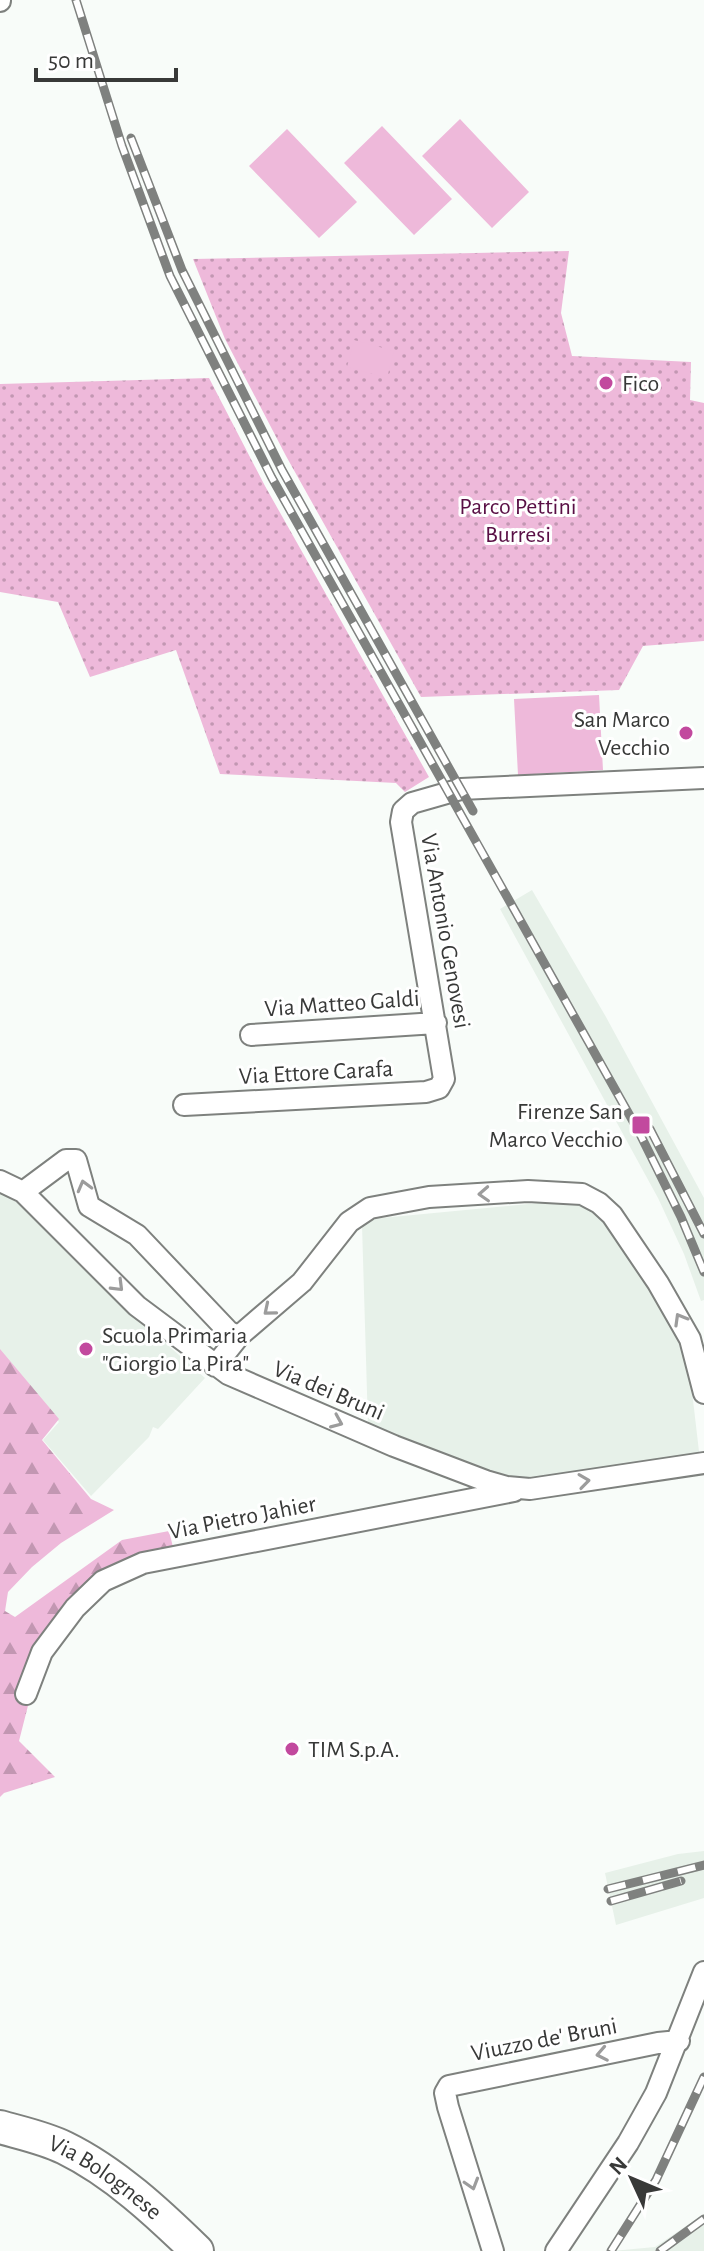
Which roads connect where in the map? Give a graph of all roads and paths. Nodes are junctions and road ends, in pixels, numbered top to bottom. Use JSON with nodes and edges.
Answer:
{"nodes":[{"id":1,"x":704,"y":778,"type":"edge"},
{"id":2,"x":436,"y":1023,"type":"junction"},
{"id":3,"x":251,"y":1035,"type":"dead end"},
{"id":4,"x":444,"y":1079,"type":"joint"},
{"id":5,"x":184,"y":1105,"type":"dead end"},
{"id":6,"x":0,"y":1181,"type":"edge"},
{"id":7,"x":23,"y":1192,"type":"junction"},
{"id":8,"x":239,"y":1336,"type":"junction"},
{"id":9,"x":215,"y":1366,"type":"junction"},
{"id":10,"x":704,"y":1393,"type":"edge"},
{"id":11,"x":704,"y":1463,"type":"edge"},
{"id":12,"x":530,"y":1489,"type":"junction"},
{"id":13,"x":26,"y":1694,"type":"dead end"},
{"id":14,"x":704,"y":1972,"type":"edge"},
{"id":15,"x":679,"y":2041,"type":"junction"},
{"id":16,"x":0,"y":2127,"type":"edge"},
{"id":17,"x":197,"y":2251,"type":"edge"},
{"id":18,"x":493,"y":2251,"type":"edge"},
{"id":19,"x":556,"y":2251,"type":"edge"}],
"edges":[{"from":1,"to":2,"type":"street","name":"Via Antonio Genovesi"},
{"from":2,"to":3,"type":"street","name":"Via Matteo Galdi"},
{"from":2,"to":4,"type":"street","name":"Via Antonio Genovesi"},
{"from":4,"to":5,"type":"street","name":"Via Ettore Carafa"},
{"from":6,"to":7,"type":"street","name":"Via dei Bruni"},
{"from":8,"to":7,"type":"street","one_way":true},
{"from":7,"to":9,"type":"street","name":"Via dei Bruni","one_way":true},
{"from":8,"to":9,"type":"street"},
{"from":10,"to":8,"type":"street","one_way":true},
{"from":9,"to":12,"type":"street","name":"Via dei Bruni","one_way":true},
{"from":12,"to":11,"type":"street","name":"Via dei Bruni","one_way":true},
{"from":12,"to":13,"type":"street","name":"Via Pietro Jahier"},
{"from":14,"to":15,"type":"street"},
{"from":15,"to":18,"type":"street","name":"Viuzzo de' Bruni","one_way":true},
{"from":15,"to":19,"type":"street"},
{"from":16,"to":17,"type":"main road","name":"Via Bolognese"}]}
